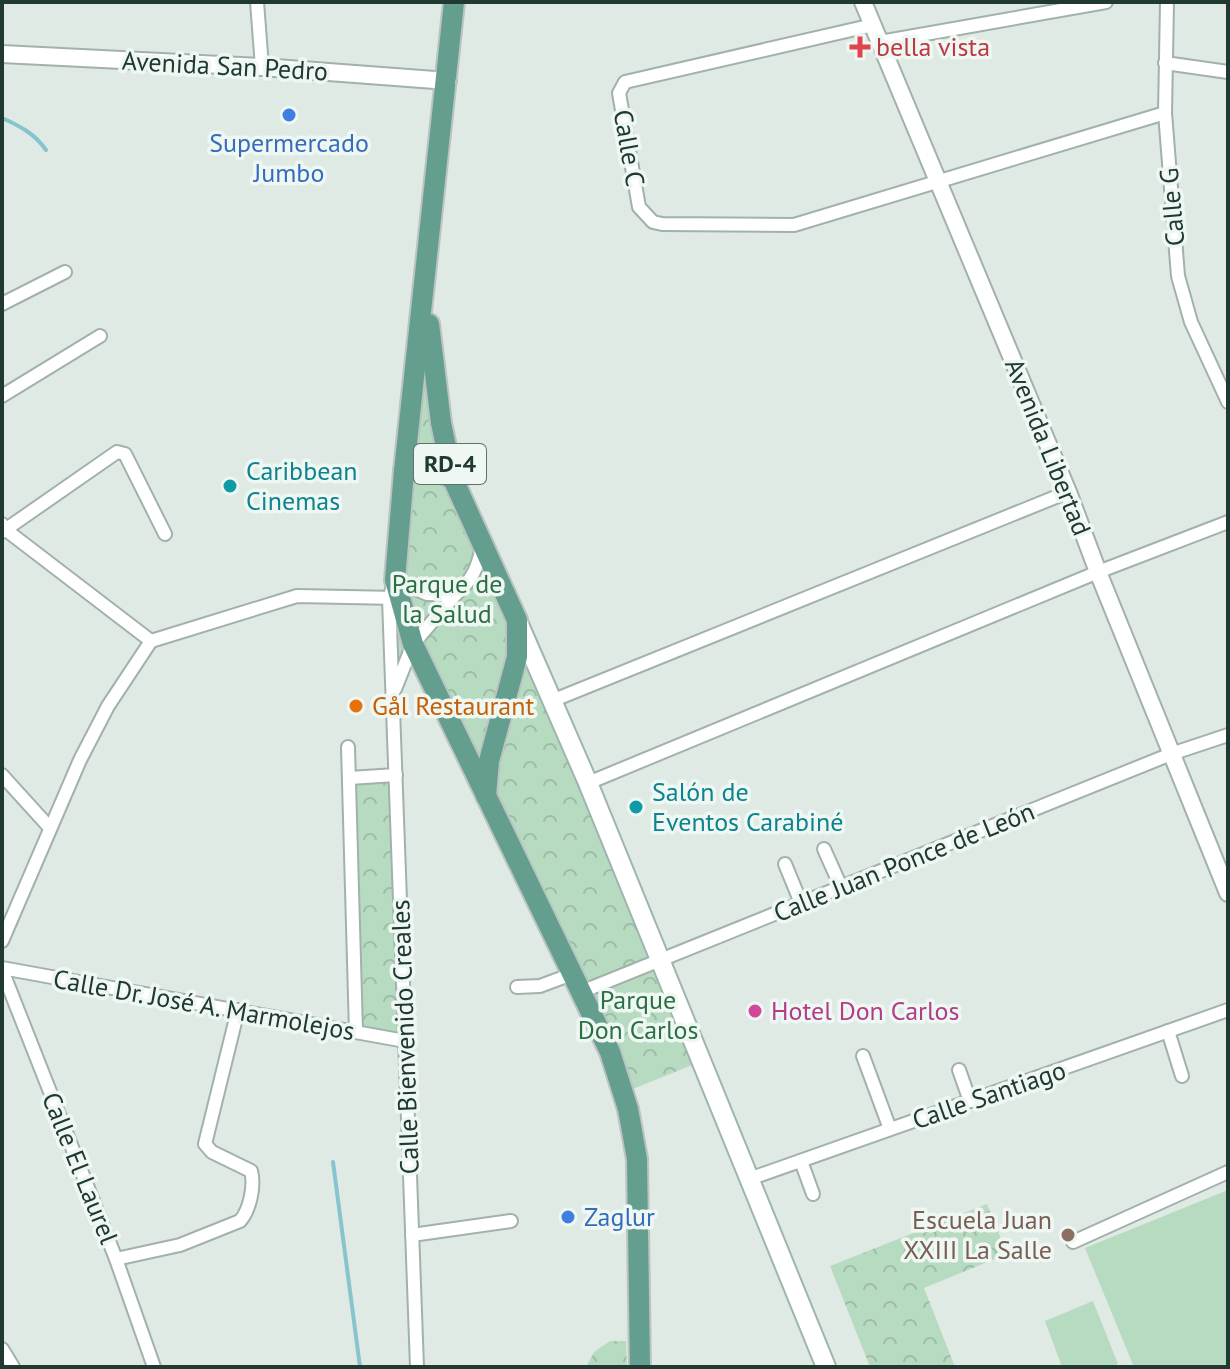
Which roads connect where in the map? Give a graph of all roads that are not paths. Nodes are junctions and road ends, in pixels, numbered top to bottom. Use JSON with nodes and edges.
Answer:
{"nodes":[{"id":1,"x":257,"y":2,"type":"edge"},
{"id":2,"x":454,"y":2,"type":"edge"},
{"id":3,"x":863,"y":2,"type":"edge"},
{"id":4,"x":1106,"y":2,"type":"edge"},
{"id":5,"x":1167,"y":2,"type":"edge"},
{"id":6,"x":873,"y":25,"type":"junction"},
{"id":7,"x":880,"y":42,"type":"junction"},
{"id":8,"x":2,"y":54,"type":"edge"},
{"id":9,"x":1165,"y":63,"type":"junction"},
{"id":10,"x":262,"y":67,"type":"junction"},
{"id":11,"x":1228,"y":72,"type":"edge"},
{"id":12,"x":448,"y":81,"type":"junction"},
{"id":13,"x":1165,"y":113,"type":"junction"},
{"id":14,"x":937,"y":181,"type":"junction"},
{"id":15,"x":65,"y":272,"type":"dead end"},
{"id":16,"x":424,"y":296,"type":"junction"},
{"id":17,"x":2,"y":304,"type":"edge"},
{"id":18,"x":100,"y":336,"type":"dead end"},
{"id":19,"x":2,"y":396,"type":"edge"},
{"id":20,"x":1228,"y":402,"type":"edge"},
{"id":21,"x":404,"y":471,"type":"junction"},
{"id":22,"x":453,"y":479,"type":"junction"},
{"id":23,"x":1068,"y":492,"type":"junction"},
{"id":24,"x":1228,"y":522,"type":"edge"},
{"id":25,"x":3,"y":529,"type":"edge"},
{"id":26,"x":165,"y":534,"type":"dead end"},
{"id":27,"x":483,"y":543,"type":"junction"},
{"id":28,"x":1098,"y":572,"type":"junction"},
{"id":29,"x":395,"y":592,"type":"junction"},
{"id":30,"x":455,"y":595,"type":"junction"},
{"id":31,"x":517,"y":620,"type":"junction"},
{"id":32,"x":151,"y":641,"type":"junction"},
{"id":33,"x":413,"y":644,"type":"junction"},
{"id":34,"x":554,"y":700,"type":"junction"},
{"id":35,"x":393,"y":708,"type":"junction"},
{"id":36,"x":1228,"y":735,"type":"edge"},
{"id":37,"x":348,"y":747,"type":"dead end"},
{"id":38,"x":1171,"y":754,"type":"junction"},
{"id":39,"x":2,"y":775,"type":"edge"},
{"id":40,"x":396,"y":775,"type":"junction"},
{"id":41,"x":349,"y":778,"type":"junction"},
{"id":42,"x":588,"y":783,"type":"junction"},
{"id":43,"x":486,"y":797,"type":"junction"},
{"id":44,"x":50,"y":828,"type":"junction"},
{"id":45,"x":824,"y":849,"type":"dead end"},
{"id":46,"x":785,"y":864,"type":"dead end"},
{"id":47,"x":841,"y":887,"type":"junction"},
{"id":48,"x":1228,"y":893,"type":"edge"},
{"id":49,"x":801,"y":903,"type":"junction"},
{"id":50,"x":5,"y":925,"type":"edge"},
{"id":51,"x":2,"y":941,"type":"edge"},
{"id":52,"x":661,"y":959,"type":"junction"},
{"id":53,"x":2,"y":969,"type":"edge"},
{"id":54,"x":576,"y":983,"type":"junction"},
{"id":55,"x":517,"y":987,"type":"dead end"},
{"id":56,"x":238,"y":1010,"type":"junction"},
{"id":57,"x":1228,"y":1010,"type":"edge"},
{"id":58,"x":1168,"y":1031,"type":"junction"},
{"id":59,"x":356,"y":1032,"type":"junction"},
{"id":60,"x":405,"y":1041,"type":"junction"},
{"id":61,"x":863,"y":1056,"type":"dead end"},
{"id":62,"x":959,"y":1070,"type":"dead end"},
{"id":63,"x":1182,"y":1076,"type":"dead end"},
{"id":64,"x":970,"y":1101,"type":"junction"},
{"id":65,"x":890,"y":1129,"type":"junction"},
{"id":66,"x":801,"y":1161,"type":"junction"},
{"id":67,"x":1228,"y":1172,"type":"edge"},
{"id":68,"x":749,"y":1179,"type":"junction"},
{"id":69,"x":813,"y":1194,"type":"dead end"},
{"id":70,"x":511,"y":1221,"type":"dead end"},
{"id":71,"x":412,"y":1235,"type":"junction"},
{"id":72,"x":1073,"y":1242,"type":"dead end"},
{"id":73,"x":116,"y":1259,"type":"junction"},
{"id":74,"x":2,"y":1349,"type":"edge"},
{"id":75,"x":13,"y":1367,"type":"edge"},
{"id":76,"x":154,"y":1367,"type":"edge"},
{"id":77,"x":417,"y":1367,"type":"edge"},
{"id":78,"x":640,"y":1367,"type":"edge"},
{"id":79,"x":826,"y":1367,"type":"edge"}],
"edges":[{"from":1,"to":10,"type":"street"},
{"from":2,"to":12,"type":"main road","number":"RD-4"},
{"from":3,"to":6,"type":"street","name":"Avenida Libertad"},
{"from":4,"to":7,"type":"street"},
{"from":5,"to":9,"type":"street","name":"Calle G"},
{"from":6,"to":7,"type":"street","name":"Avenida Libertad"},
{"from":6,"to":14,"type":"street","name":"Calle C"},
{"from":7,"to":14,"type":"street","name":"Avenida Libertad"},
{"from":8,"to":10,"type":"street","name":"Avenida San Pedro"},
{"from":9,"to":11,"type":"street"},
{"from":9,"to":13,"type":"street","name":"Calle G"},
{"from":10,"to":12,"type":"street","name":"Avenida San Pedro"},
{"from":12,"to":16,"type":"main road","number":"RD-4"},
{"from":13,"to":14,"type":"street","name":"Calle C"},
{"from":13,"to":20,"type":"street","name":"Calle G"},
{"from":14,"to":23,"type":"street","name":"Avenida Libertad"},
{"from":15,"to":17,"type":"street"},
{"from":16,"to":21,"type":"main road","number":"RD-4"},
{"from":16,"to":22,"type":"main road","number":"RD-4"},
{"from":18,"to":19,"type":"street"},
{"from":21,"to":22,"type":"main road"},
{"from":21,"to":29,"type":"main road","number":"RD-4"},
{"from":22,"to":27,"type":"main road","number":"RD-4"},
{"from":23,"to":28,"type":"street","name":"Avenida Libertad"},
{"from":23,"to":34,"type":"street"},
{"from":24,"to":28,"type":"street"},
{"from":25,"to":26,"type":"street"},
{"from":25,"to":32,"type":"street"},
{"from":27,"to":30,"type":"street","name":"Calle Bienvenido Creales"},
{"from":27,"to":31,"type":"main road","number":"RD-4"},
{"from":28,"to":38,"type":"street","name":"Avenida Libertad"},
{"from":28,"to":42,"type":"street"},
{"from":29,"to":30,"type":"street"},
{"from":29,"to":32,"type":"street"},
{"from":29,"to":33,"type":"main road","number":"RD-4"},
{"from":29,"to":35,"type":"street","name":"Calle Bienvenido Creales"},
{"from":30,"to":33,"type":"street","name":"Calle Bienvenido Creales"},
{"from":31,"to":34,"type":"main road"},
{"from":31,"to":43,"type":"main road","number":"RD-4"},
{"from":32,"to":44,"type":"street"},
{"from":33,"to":35,"type":"street","name":"Calle Bienvenido Creales"},
{"from":33,"to":43,"type":"main road","number":"RD-4"},
{"from":34,"to":42,"type":"main road"},
{"from":35,"to":40,"type":"street","name":"Calle Bienvenido Creales"},
{"from":36,"to":38,"type":"street","name":"Calle Juan Ponce de León"},
{"from":37,"to":41,"type":"street"},
{"from":38,"to":47,"type":"street","name":"Calle Juan Ponce de León"},
{"from":38,"to":48,"type":"street","name":"Avenida Libertad"},
{"from":39,"to":44,"type":"street"},
{"from":40,"to":41,"type":"street"},
{"from":40,"to":60,"type":"street","name":"Calle Bienvenido Creales"},
{"from":41,"to":59,"type":"street"},
{"from":42,"to":52,"type":"main road"},
{"from":43,"to":54,"type":"main road","number":"RD-4"},
{"from":44,"to":50,"type":"street"},
{"from":45,"to":47,"type":"street"},
{"from":46,"to":49,"type":"street"},
{"from":47,"to":49,"type":"street","name":"Calle Juan Ponce de León"},
{"from":49,"to":52,"type":"street","name":"Calle Juan Ponce de León"},
{"from":50,"to":51,"type":"street"},
{"from":52,"to":54,"type":"street","name":"Calle Juan Ponce de León"},
{"from":52,"to":68,"type":"main road"},
{"from":53,"to":56,"type":"street","name":"Calle Dr. José A. Marmolejos"},
{"from":53,"to":73,"type":"street","name":"Calle El Laurel"},
{"from":54,"to":55,"type":"street","name":"Calle Juan Ponce de León"},
{"from":54,"to":78,"type":"main road","number":"RD-4"},
{"from":56,"to":59,"type":"street","name":"Calle Dr. José A. Marmolejos"},
{"from":56,"to":73,"type":"street"},
{"from":57,"to":58,"type":"street","name":"Calle Santiago"},
{"from":58,"to":63,"type":"street"},
{"from":58,"to":64,"type":"street","name":"Calle Santiago"},
{"from":59,"to":60,"type":"street","name":"Calle Dr. José A. Marmolejos"},
{"from":60,"to":71,"type":"street","name":"Calle Bienvenido Creales"},
{"from":61,"to":65,"type":"street"},
{"from":62,"to":64,"type":"street"},
{"from":64,"to":65,"type":"street","name":"Calle Santiago"},
{"from":65,"to":66,"type":"street","name":"Calle Santiago"},
{"from":66,"to":68,"type":"street","name":"Calle Santiago"},
{"from":66,"to":69,"type":"street"},
{"from":67,"to":72,"type":"street"},
{"from":68,"to":79,"type":"main road"},
{"from":70,"to":71,"type":"street"},
{"from":71,"to":77,"type":"street","name":"Calle Bienvenido Creales"},
{"from":73,"to":76,"type":"street","name":"Calle El Laurel"},
{"from":74,"to":75,"type":"street"}]}
